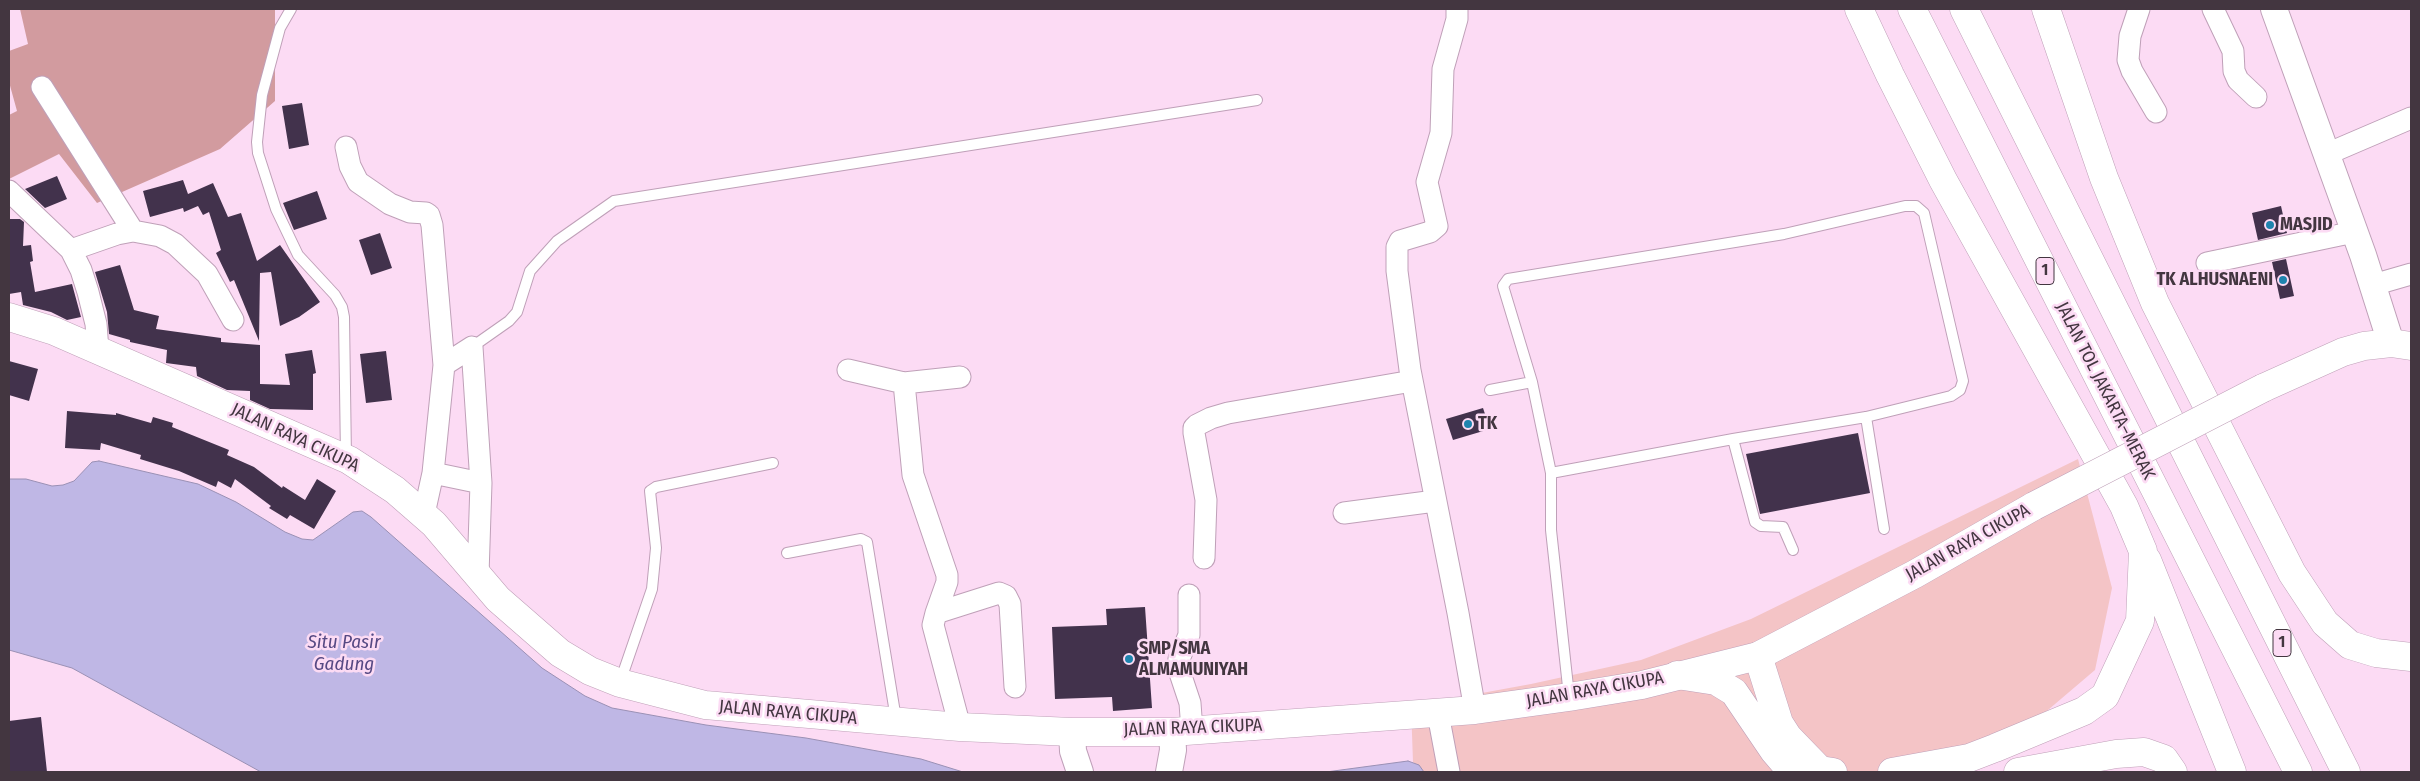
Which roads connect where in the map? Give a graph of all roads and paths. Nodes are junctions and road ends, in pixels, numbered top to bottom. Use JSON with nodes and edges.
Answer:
{"nodes":[{"id":1,"x":291,"y":9,"type":"edge"},
{"id":2,"x":1457,"y":9,"type":"edge"},
{"id":3,"x":1859,"y":9,"type":"edge"},
{"id":4,"x":1912,"y":9,"type":"edge"},
{"id":5,"x":1964,"y":9,"type":"edge"},
{"id":6,"x":2046,"y":9,"type":"edge"},
{"id":7,"x":2139,"y":9,"type":"edge"},
{"id":8,"x":2213,"y":9,"type":"edge"},
{"id":9,"x":2274,"y":9,"type":"edge"},
{"id":10,"x":42,"y":87,"type":"dead end"},
{"id":11,"x":2256,"y":97,"type":"dead end"},
{"id":12,"x":1257,"y":100,"type":"dead end"},
{"id":13,"x":2156,"y":112,"type":"dead end"},
{"id":14,"x":2411,"y":118,"type":"edge"},
{"id":15,"x":346,"y":147,"type":"dead end"},
{"id":16,"x":2327,"y":154,"type":"junction"},
{"id":17,"x":9,"y":191,"type":"edge"},
{"id":18,"x":134,"y":231,"type":"junction"},
{"id":19,"x":2354,"y":232,"type":"junction"},
{"id":20,"x":71,"y":250,"type":"junction"},
{"id":21,"x":2207,"y":263,"type":"dead end"},
{"id":22,"x":2411,"y":274,"type":"edge"},
{"id":23,"x":2373,"y":285,"type":"junction"},
{"id":24,"x":9,"y":317,"type":"edge"},
{"id":25,"x":233,"y":320,"type":"dead end"},
{"id":26,"x":2401,"y":345,"type":"edge"},
{"id":27,"x":472,"y":347,"type":"junction"},
{"id":28,"x":98,"y":350,"type":"junction"},
{"id":29,"x":444,"y":365,"type":"junction"},
{"id":30,"x":848,"y":370,"type":"dead end"},
{"id":31,"x":960,"y":377,"type":"dead end"},
{"id":32,"x":1412,"y":381,"type":"junction"},
{"id":33,"x":1532,"y":382,"type":"junction"},
{"id":34,"x":904,"y":383,"type":"junction"},
{"id":35,"x":1490,"y":390,"type":"dead end"},
{"id":36,"x":1866,"y":417,"type":"junction"},
{"id":37,"x":1733,"y":438,"type":"junction"},
{"id":38,"x":346,"y":458,"type":"junction"},
{"id":39,"x":773,"y":464,"type":"dead end"},
{"id":40,"x":433,"y":472,"type":"junction"},
{"id":41,"x":1552,"y":473,"type":"junction"},
{"id":42,"x":481,"y":483,"type":"junction"},
{"id":43,"x":1435,"y":502,"type":"junction"},
{"id":44,"x":1344,"y":513,"type":"dead end"},
{"id":45,"x":424,"y":514,"type":"junction"},
{"id":46,"x":1884,"y":529,"type":"dead end"},
{"id":47,"x":1793,"y":550,"type":"dead end"},
{"id":48,"x":2143,"y":551,"type":"junction"},
{"id":49,"x":787,"y":553,"type":"dead end"},
{"id":50,"x":1204,"y":558,"type":"dead end"},
{"id":51,"x":478,"y":575,"type":"junction"},
{"id":52,"x":1189,"y":595,"type":"dead end"},
{"id":53,"x":936,"y":613,"type":"junction"},
{"id":54,"x":1758,"y":656,"type":"junction"},
{"id":55,"x":2411,"y":657,"type":"edge"},
{"id":56,"x":1677,"y":675,"type":"junction"},
{"id":57,"x":620,"y":683,"type":"junction"},
{"id":58,"x":1015,"y":687,"type":"dead end"},
{"id":59,"x":1569,"y":697,"type":"junction"},
{"id":60,"x":1475,"y":710,"type":"junction"},
{"id":61,"x":1438,"y":714,"type":"junction"},
{"id":62,"x":897,"y":723,"type":"junction"},
{"id":63,"x":960,"y":728,"type":"junction"},
{"id":64,"x":1182,"y":731,"type":"junction"},
{"id":65,"x":1072,"y":732,"type":"junction"},
{"id":66,"x":1080,"y":772,"type":"edge"},
{"id":67,"x":1169,"y":772,"type":"edge"},
{"id":68,"x":1449,"y":772,"type":"edge"},
{"id":69,"x":1792,"y":772,"type":"edge"},
{"id":70,"x":1833,"y":772,"type":"edge"},
{"id":71,"x":1892,"y":772,"type":"edge"},
{"id":72,"x":2018,"y":772,"type":"edge"},
{"id":73,"x":2173,"y":772,"type":"edge"},
{"id":74,"x":2232,"y":772,"type":"edge"},
{"id":75,"x":2298,"y":772,"type":"edge"},
{"id":76,"x":2346,"y":772,"type":"edge"}],
"edges":[{"from":1,"to":38,"type":"lane"},
{"from":2,"to":32,"type":"street"},
{"from":3,"to":48,"type":"main road"},
{"from":4,"to":75,"type":"main road","name":"JALAN TOL JAKARTA–MERAK","number":"1"},
{"from":5,"to":76,"type":"main road","number":"1"},
{"from":6,"to":55,"type":"main road"},
{"from":7,"to":13,"type":"street"},
{"from":8,"to":11,"type":"street"},
{"from":9,"to":16,"type":"street"},
{"from":10,"to":18,"type":"street"},
{"from":12,"to":27,"type":"lane"},
{"from":14,"to":16,"type":"street"},
{"from":15,"to":29,"type":"street"},
{"from":16,"to":19,"type":"street"},
{"from":17,"to":20,"type":"street"},
{"from":18,"to":20,"type":"street"},
{"from":18,"to":25,"type":"street"},
{"from":19,"to":21,"type":"street"},
{"from":19,"to":23,"type":"street"},
{"from":20,"to":28,"type":"street"},
{"from":22,"to":23,"type":"street"},
{"from":23,"to":26,"type":"street"},
{"from":24,"to":28,"type":"main road","name":"JALAN RAYA CIKUPA"},
{"from":26,"to":54,"type":"main road","name":"JALAN RAYA CIKUPA","bridge":true},
{"from":27,"to":29,"type":"street"},
{"from":27,"to":42,"type":"street"},
{"from":28,"to":38,"type":"main road","name":"JALAN RAYA CIKUPA"},
{"from":29,"to":40,"type":"street"},
{"from":30,"to":34,"type":"street"},
{"from":31,"to":34,"type":"street"},
{"from":32,"to":43,"type":"street"},
{"from":32,"to":50,"type":"street"},
{"from":33,"to":35,"type":"lane"},
{"from":33,"to":36,"type":"lane"},
{"from":33,"to":41,"type":"lane"},
{"from":34,"to":53,"type":"street"},
{"from":36,"to":37,"type":"lane"},
{"from":36,"to":46,"type":"lane"},
{"from":37,"to":41,"type":"lane"},
{"from":37,"to":47,"type":"lane"},
{"from":38,"to":45,"type":"main road","name":"JALAN RAYA CIKUPA"},
{"from":39,"to":57,"type":"lane"},
{"from":40,"to":42,"type":"street"},
{"from":40,"to":45,"type":"street"},
{"from":41,"to":59,"type":"lane"},
{"from":42,"to":51,"type":"street"},
{"from":43,"to":44,"type":"street"},
{"from":43,"to":60,"type":"street"},
{"from":45,"to":51,"type":"main road","name":"JALAN RAYA CIKUPA"},
{"from":48,"to":71,"type":"main road"},
{"from":48,"to":74,"type":"main road"},
{"from":49,"to":62,"type":"lane"},
{"from":51,"to":57,"type":"main road","name":"JALAN RAYA CIKUPA"},
{"from":52,"to":64,"type":"street"},
{"from":53,"to":58,"type":"street"},
{"from":53,"to":63,"type":"street"},
{"from":54,"to":56,"type":"main road","name":"JALAN RAYA CIKUPA"},
{"from":54,"to":70,"type":"main road"},
{"from":56,"to":59,"type":"main road","name":"JALAN RAYA CIKUPA"},
{"from":56,"to":69,"type":"main road"},
{"from":57,"to":62,"type":"main road","name":"JALAN RAYA CIKUPA"},
{"from":59,"to":60,"type":"main road","name":"JALAN RAYA CIKUPA"},
{"from":60,"to":61,"type":"main road","name":"JALAN RAYA CIKUPA"},
{"from":61,"to":64,"type":"main road","name":"JALAN RAYA CIKUPA"},
{"from":61,"to":68,"type":"street"},
{"from":62,"to":63,"type":"main road","name":"JALAN RAYA CIKUPA"},
{"from":63,"to":65,"type":"main road","name":"JALAN RAYA CIKUPA"},
{"from":64,"to":65,"type":"main road","name":"JALAN RAYA CIKUPA"},
{"from":64,"to":67,"type":"street"},
{"from":65,"to":66,"type":"street"},
{"from":72,"to":73,"type":"main road"}]}
